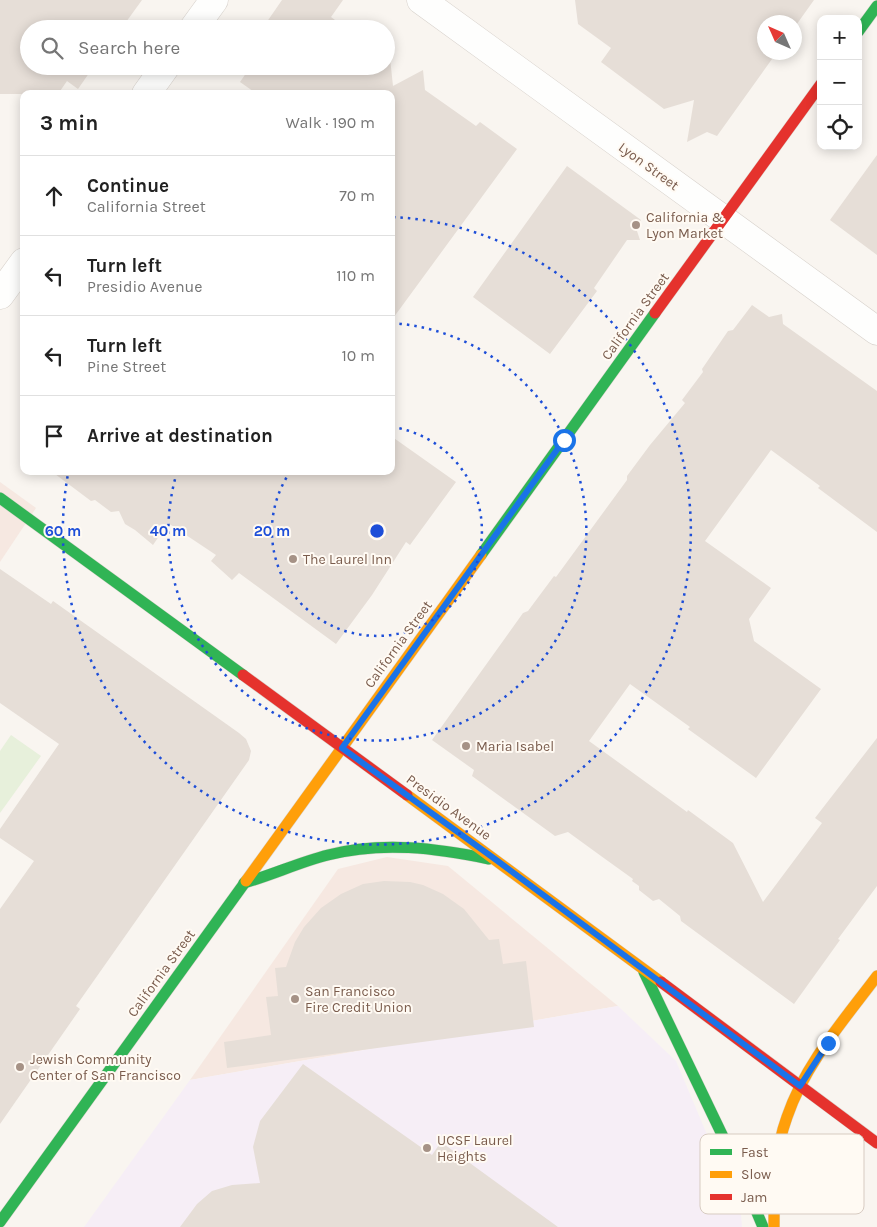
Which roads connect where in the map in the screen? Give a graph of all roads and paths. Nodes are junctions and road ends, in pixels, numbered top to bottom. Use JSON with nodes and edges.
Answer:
{"nodes":[{"id":1,"x":214,"y":0,"type":"edge"},
{"id":2,"x":421,"y":0,"type":"edge"},
{"id":3,"x":877,"y":6,"type":"edge"},
{"id":4,"x":200,"y":20,"type":"edge"},
{"id":5,"x":862,"y":27,"type":"edge"},
{"id":6,"x":160,"y":75,"type":"edge"},
{"id":7,"x":149,"y":90,"type":"edge"},
{"id":8,"x":817,"y":90,"type":"edge"},
{"id":9,"x":723,"y":219,"type":"junction"},
{"id":10,"x":20,"y":268,"type":"edge"},
{"id":11,"x":0,"y":295,"type":"edge"},
{"id":12,"x":877,"y":331,"type":"edge"},
{"id":13,"x":0,"y":498,"type":"edge"},
{"id":14,"x":342,"y":748,"type":"junction"},
{"id":15,"x":499,"y":862,"type":"junction"},
{"id":16,"x":244,"y":883,"type":"junction"},
{"id":17,"x":642,"y":969,"type":"junction"},
{"id":18,"x":877,"y":976,"type":"edge"},
{"id":19,"x":800,"y":1086,"type":"junction"},
{"id":20,"x":722,"y":1134,"type":"edge"},
{"id":21,"x":782,"y":1134,"type":"edge"},
{"id":22,"x":877,"y":1143,"type":"edge"},
{"id":23,"x":758,"y":1214,"type":"edge"},
{"id":24,"x":774,"y":1214,"type":"edge"},
{"id":25,"x":0,"y":1222,"type":"edge"},
{"id":26,"x":763,"y":1227,"type":"edge"},
{"id":27,"x":774,"y":1227,"type":"edge"}],
"edges":[{"from":1,"to":4,"type":"street"},
{"from":2,"to":9,"type":"street","name":"Lyon Street"},
{"from":3,"to":5,"type":"main road"},
{"from":6,"to":7,"type":"street"},
{"from":8,"to":9,"type":"main road","name":"California Street"},
{"from":9,"to":12,"type":"street","name":"Lyon Street"},
{"from":9,"to":14,"type":"main road","name":"California Street"},
{"from":10,"to":11,"type":"street"},
{"from":13,"to":14,"type":"main road","name":"Presidio Avenue"},
{"from":14,"to":15,"type":"main road","name":"Presidio Avenue"},
{"from":14,"to":16,"type":"main road","name":"California Street"},
{"from":15,"to":16,"type":"main road"},
{"from":15,"to":17,"type":"main road","name":"Presidio Avenue"},
{"from":16,"to":25,"type":"main road","name":"California Street"},
{"from":17,"to":19,"type":"main road","name":"Presidio Avenue"},
{"from":17,"to":20,"type":"main road"},
{"from":18,"to":19,"type":"main road"},
{"from":19,"to":21,"type":"main road"},
{"from":19,"to":22,"type":"main road","name":"Presidio Avenue"},
{"from":23,"to":26,"type":"main road"},
{"from":24,"to":27,"type":"main road"}]}
